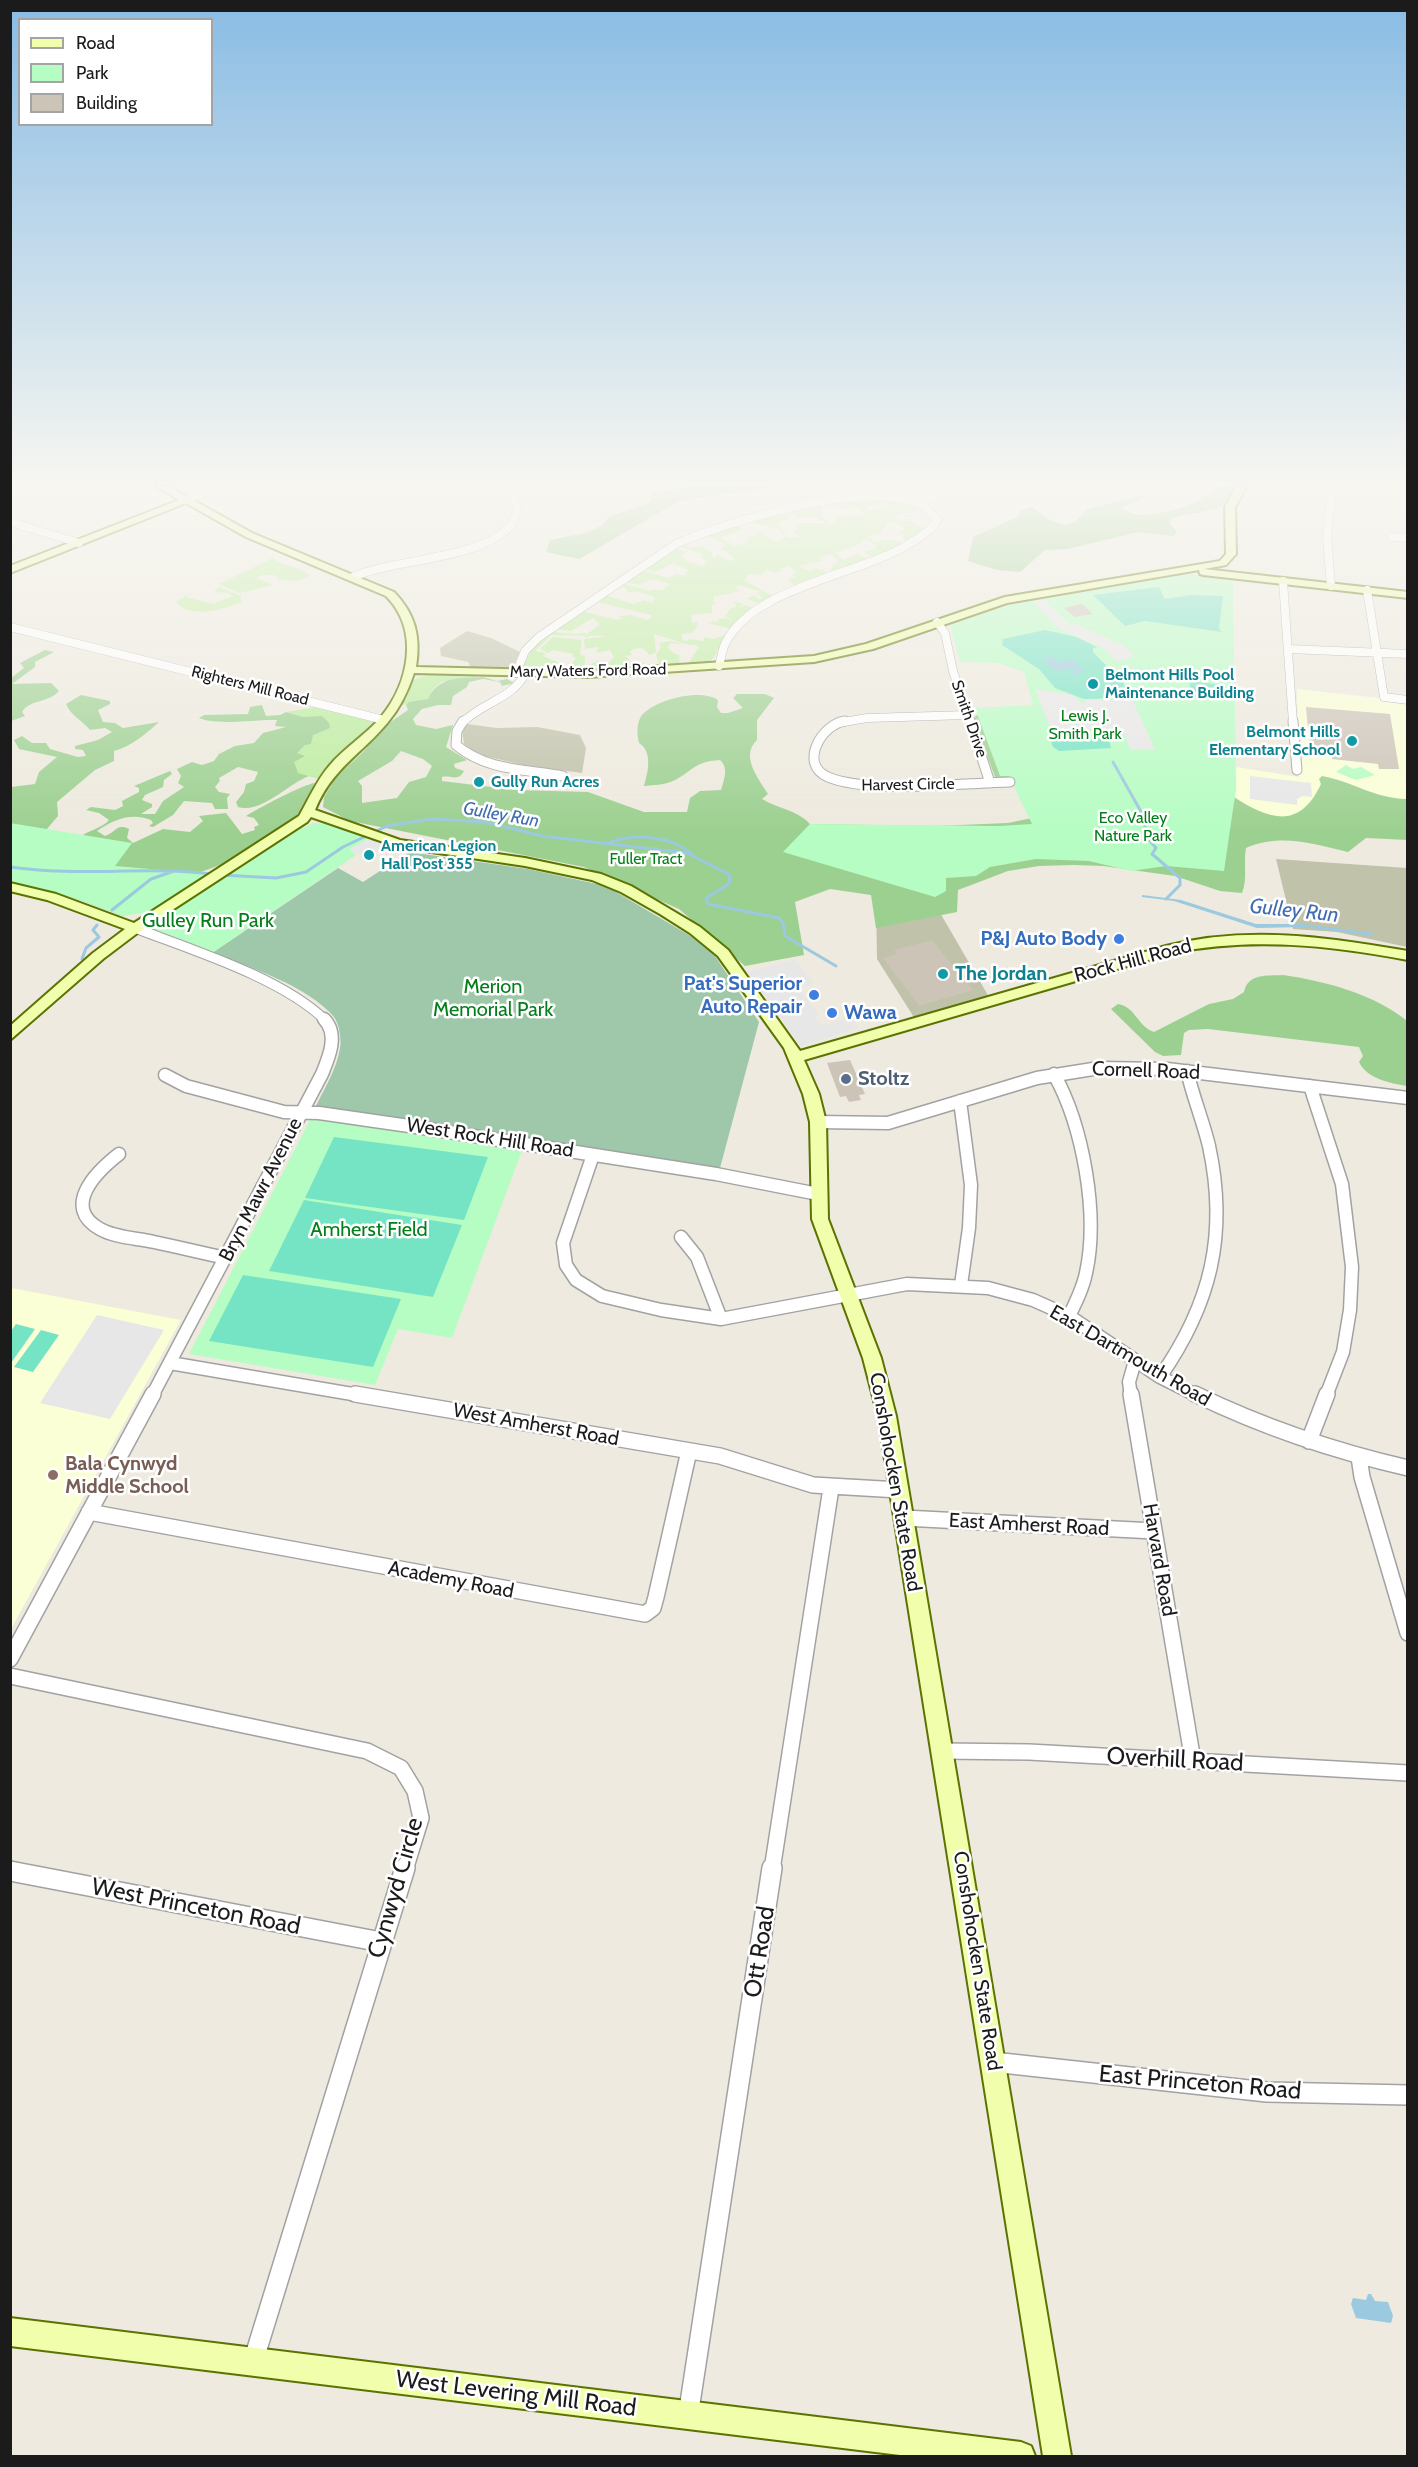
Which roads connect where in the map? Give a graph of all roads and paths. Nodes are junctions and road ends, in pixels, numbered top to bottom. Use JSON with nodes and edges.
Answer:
{"nodes":[{"id":1,"x":397,"y":601,"type":"edge"},
{"id":2,"x":592,"y":601,"type":"edge"},
{"id":3,"x":771,"y":601,"type":"edge"},
{"id":4,"x":1002,"y":601,"type":"edge"},
{"id":5,"x":1284,"y":601,"type":"edge"},
{"id":6,"x":1369,"y":601,"type":"edge"},
{"id":7,"x":937,"y":622,"type":"junction"},
{"id":8,"x":10,"y":627,"type":"edge"},
{"id":9,"x":1288,"y":649,"type":"junction"},
{"id":10,"x":1377,"y":653,"type":"junction"},
{"id":11,"x":1407,"y":654,"type":"edge"},
{"id":12,"x":718,"y":666,"type":"junction"},
{"id":13,"x":408,"y":670,"type":"junction"},
{"id":14,"x":521,"y":674,"type":"junction"},
{"id":15,"x":1407,"y":700,"type":"edge"},
{"id":16,"x":968,"y":715,"type":"junction"},
{"id":17,"x":384,"y":720,"type":"junction"},
{"id":18,"x":1297,"y":770,"type":"dead end"},
{"id":19,"x":563,"y":776,"type":"dead end"},
{"id":20,"x":1010,"y":782,"type":"dead end"},
{"id":21,"x":990,"y":783,"type":"junction"},
{"id":22,"x":309,"y":812,"type":"junction"},
{"id":23,"x":10,"y":887,"type":"edge"},
{"id":24,"x":135,"y":928,"type":"junction"},
{"id":25,"x":1407,"y":956,"type":"edge"},
{"id":26,"x":10,"y":1035,"type":"edge"},
{"id":27,"x":796,"y":1057,"type":"junction"},
{"id":28,"x":1186,"y":1071,"type":"junction"},
{"id":29,"x":1054,"y":1074,"type":"junction"},
{"id":30,"x":165,"y":1075,"type":"dead end"},
{"id":31,"x":1310,"y":1086,"type":"junction"},
{"id":32,"x":1407,"y":1098,"type":"edge"},
{"id":33,"x":960,"y":1101,"type":"junction"},
{"id":34,"x":302,"y":1112,"type":"junction"},
{"id":35,"x":818,"y":1122,"type":"junction"},
{"id":36,"x":118,"y":1154,"type":"dead end"},
{"id":37,"x":593,"y":1155,"type":"junction"},
{"id":38,"x":818,"y":1194,"type":"junction"},
{"id":39,"x":681,"y":1237,"type":"dead end"},
{"id":40,"x":226,"y":1258,"type":"junction"},
{"id":41,"x":961,"y":1285,"type":"junction"},
{"id":42,"x":847,"y":1295,"type":"junction"},
{"id":43,"x":1069,"y":1316,"type":"junction"},
{"id":44,"x":721,"y":1319,"type":"junction"},
{"id":45,"x":1136,"y":1361,"type":"junction"},
{"id":46,"x":170,"y":1363,"type":"junction"},
{"id":47,"x":1160,"y":1377,"type":"junction"},
{"id":48,"x":1309,"y":1441,"type":"junction"},
{"id":49,"x":689,"y":1451,"type":"junction"},
{"id":50,"x":1359,"y":1457,"type":"junction"},
{"id":51,"x":1407,"y":1468,"type":"edge"},
{"id":52,"x":831,"y":1488,"type":"junction"},
{"id":53,"x":899,"y":1490,"type":"junction"},
{"id":54,"x":89,"y":1512,"type":"junction"},
{"id":55,"x":904,"y":1518,"type":"junction"},
{"id":56,"x":1154,"y":1531,"type":"junction"},
{"id":57,"x":1407,"y":1633,"type":"edge"},
{"id":58,"x":10,"y":1659,"type":"edge"},
{"id":59,"x":10,"y":1676,"type":"edge"},
{"id":60,"x":942,"y":1751,"type":"junction"},
{"id":61,"x":1193,"y":1761,"type":"junction"},
{"id":62,"x":1407,"y":1773,"type":"edge"},
{"id":63,"x":10,"y":1871,"type":"edge"},
{"id":64,"x":381,"y":1942,"type":"junction"},
{"id":65,"x":993,"y":2062,"type":"junction"},
{"id":66,"x":1407,"y":2095,"type":"edge"},
{"id":67,"x":10,"y":2332,"type":"edge"},
{"id":68,"x":253,"y":2362,"type":"junction"},
{"id":69,"x":688,"y":2416,"type":"junction"},
{"id":70,"x":1021,"y":2457,"type":"edge"},
{"id":71,"x":1057,"y":2457,"type":"edge"}],
"edges":[{"from":1,"to":13,"type":"main road"},
{"from":2,"to":14,"type":"street"},
{"from":3,"to":12,"type":"street"},
{"from":4,"to":7,"type":"main road","name":"Mary Waters Ford Road"},
{"from":5,"to":9,"type":"street"},
{"from":6,"to":10,"type":"street"},
{"from":7,"to":12,"type":"main road","name":"Mary Waters Ford Road"},
{"from":7,"to":16,"type":"street","name":"Smith Drive"},
{"from":8,"to":17,"type":"street","name":"Righters Mill Road"},
{"from":9,"to":10,"type":"street"},
{"from":9,"to":18,"type":"street"},
{"from":10,"to":11,"type":"street"},
{"from":10,"to":15,"type":"street"},
{"from":12,"to":14,"type":"main road","name":"Mary Waters Ford Road"},
{"from":13,"to":14,"type":"main road","name":"Mary Waters Ford Road"},
{"from":13,"to":17,"type":"main road"},
{"from":14,"to":19,"type":"street"},
{"from":16,"to":21,"type":"street","name":"Smith Drive"},
{"from":16,"to":21,"type":"street","name":"Harvest Circle"},
{"from":17,"to":22,"type":"main road"},
{"from":20,"to":21,"type":"street","name":"Harvest Circle"},
{"from":22,"to":24,"type":"main road"},
{"from":22,"to":27,"type":"main road","name":"Conshohocken State Road"},
{"from":23,"to":24,"type":"main road","name":"Bryn Mawr Avenue"},
{"from":24,"to":26,"type":"main road"},
{"from":24,"to":34,"type":"street","name":"Bryn Mawr Avenue"},
{"from":25,"to":27,"type":"main road","name":"Rock Hill Road"},
{"from":27,"to":35,"type":"main road","name":"Conshohocken State Road"},
{"from":28,"to":29,"type":"street","name":"Cornell Road"},
{"from":28,"to":31,"type":"street","name":"Cornell Road"},
{"from":28,"to":47,"type":"street"},
{"from":29,"to":33,"type":"street","name":"Cornell Road"},
{"from":29,"to":43,"type":"street"},
{"from":30,"to":34,"type":"street","name":"West Rock Hill Road"},
{"from":31,"to":32,"type":"street","name":"Cornell Road"},
{"from":31,"to":48,"type":"street"},
{"from":33,"to":35,"type":"street","name":"Cornell Road"},
{"from":33,"to":41,"type":"street"},
{"from":34,"to":37,"type":"street","name":"West Rock Hill Road"},
{"from":34,"to":40,"type":"street","name":"Bryn Mawr Avenue"},
{"from":35,"to":38,"type":"main road","name":"Conshohocken State Road"},
{"from":36,"to":40,"type":"street"},
{"from":37,"to":38,"type":"street","name":"West Rock Hill Road"},
{"from":37,"to":44,"type":"street","name":"East Dartmouth Road"},
{"from":38,"to":42,"type":"main road","name":"Conshohocken State Road"},
{"from":39,"to":44,"type":"street"},
{"from":40,"to":46,"type":"street","name":"Bryn Mawr Avenue"},
{"from":41,"to":42,"type":"street","name":"East Dartmouth Road"},
{"from":41,"to":43,"type":"street","name":"East Dartmouth Road"},
{"from":42,"to":44,"type":"street","name":"East Dartmouth Road"},
{"from":42,"to":53,"type":"main road","name":"Conshohocken State Road"},
{"from":43,"to":45,"type":"street","name":"East Dartmouth Road"},
{"from":45,"to":47,"type":"street","name":"East Dartmouth Road"},
{"from":45,"to":56,"type":"street","name":"Harvard Road"},
{"from":46,"to":49,"type":"street","name":"West Amherst Road"},
{"from":46,"to":54,"type":"street","name":"Bryn Mawr Avenue"},
{"from":47,"to":48,"type":"street","name":"East Dartmouth Road"},
{"from":48,"to":50,"type":"street","name":"East Dartmouth Road"},
{"from":49,"to":52,"type":"street","name":"West Amherst Road"},
{"from":49,"to":54,"type":"street","name":"Academy Road"},
{"from":50,"to":51,"type":"street","name":"East Dartmouth Road"},
{"from":50,"to":57,"type":"street"},
{"from":52,"to":53,"type":"street","name":"West Amherst Road"},
{"from":52,"to":69,"type":"street","name":"Ott Road"},
{"from":53,"to":55,"type":"main road","name":"Conshohocken State Road"},
{"from":54,"to":58,"type":"street","name":"Bryn Mawr Avenue"},
{"from":55,"to":56,"type":"street","name":"East Amherst Road"},
{"from":55,"to":60,"type":"main road","name":"Conshohocken State Road"},
{"from":56,"to":61,"type":"street","name":"Harvard Road"},
{"from":59,"to":64,"type":"street","name":"Cynwyd Circle"},
{"from":60,"to":61,"type":"street","name":"Overhill Road"},
{"from":60,"to":65,"type":"main road","name":"Conshohocken State Road"},
{"from":61,"to":62,"type":"street","name":"Overhill Road"},
{"from":63,"to":64,"type":"street","name":"West Princeton Road"},
{"from":64,"to":68,"type":"street","name":"Cynwyd Circle"},
{"from":65,"to":66,"type":"street","name":"East Princeton Road"},
{"from":65,"to":71,"type":"main road","name":"Conshohocken State Road"},
{"from":67,"to":68,"type":"main road","name":"West Levering Mill Road"},
{"from":68,"to":69,"type":"main road","name":"West Levering Mill Road"},
{"from":69,"to":70,"type":"main road","name":"West Levering Mill Road"}]}
